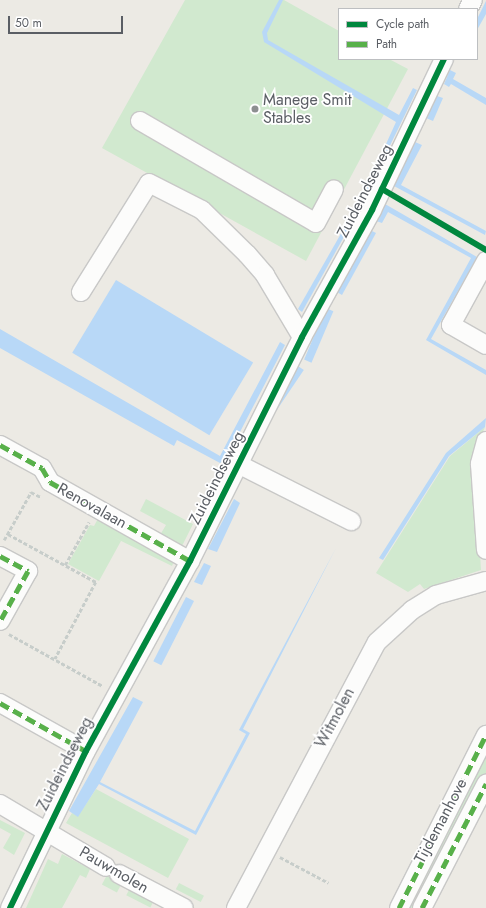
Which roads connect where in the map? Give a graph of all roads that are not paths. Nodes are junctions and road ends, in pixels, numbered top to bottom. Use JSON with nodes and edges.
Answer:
{"nodes":[{"id":1,"x":444,"y":60,"type":"edge"},
{"id":2,"x":140,"y":121,"type":"dead end"},
{"id":3,"x":334,"y":189,"type":"dead end"},
{"id":4,"x":486,"y":261,"type":"edge"},
{"id":5,"x":81,"y":292,"type":"dead end"},
{"id":6,"x":302,"y":337,"type":"junction"},
{"id":7,"x":486,"y":345,"type":"edge"},
{"id":8,"x":486,"y":441,"type":"edge"},
{"id":9,"x":0,"y":445,"type":"edge"},
{"id":10,"x":238,"y":464,"type":"junction"},
{"id":11,"x":484,"y":504,"type":"edge"},
{"id":12,"x":351,"y":521,"type":"dead end"},
{"id":13,"x":486,"y":550,"type":"edge"},
{"id":14,"x":0,"y":556,"type":"edge"},
{"id":15,"x":190,"y":561,"type":"junction"},
{"id":16,"x":486,"y":581,"type":"edge"},
{"id":17,"x":3,"y":627,"type":"edge"},
{"id":18,"x":0,"y":703,"type":"edge"},
{"id":19,"x":486,"y":734,"type":"edge"},
{"id":20,"x":86,"y":751,"type":"junction"},
{"id":21,"x":486,"y":784,"type":"edge"},
{"id":22,"x":0,"y":804,"type":"edge"},
{"id":23,"x":46,"y":829,"type":"junction"},
{"id":24,"x":10,"y":908,"type":"edge"},
{"id":25,"x":184,"y":908,"type":"edge"},
{"id":26,"x":236,"y":908,"type":"edge"},
{"id":27,"x":398,"y":908,"type":"edge"},
{"id":28,"x":422,"y":908,"type":"edge"}],
"edges":[{"from":1,"to":6,"type":"street","name":"Zuideindseweg"},
{"from":2,"to":3,"type":"street"},
{"from":4,"to":7,"type":"street"},
{"from":5,"to":6,"type":"street"},
{"from":6,"to":10,"type":"street","name":"Zuideindseweg"},
{"from":8,"to":11,"type":"street"},
{"from":9,"to":15,"type":"street","name":"Renovalaan"},
{"from":10,"to":12,"type":"street"},
{"from":10,"to":15,"type":"street","name":"Zuideindseweg"},
{"from":11,"to":13,"type":"street"},
{"from":14,"to":17,"type":"street"},
{"from":15,"to":20,"type":"street","name":"Zuideindseweg"},
{"from":16,"to":26,"type":"street","name":"Witmolen"},
{"from":18,"to":20,"type":"street"},
{"from":19,"to":27,"type":"street","name":"Tijdemanhove"},
{"from":20,"to":23,"type":"street","name":"Zuideindseweg"},
{"from":21,"to":28,"type":"street","name":"Tijdemanhove"},
{"from":22,"to":23,"type":"street","name":"Pauwmolen"},
{"from":23,"to":24,"type":"street","name":"Zuideindseweg"},
{"from":23,"to":25,"type":"street","name":"Pauwmolen"}]}
